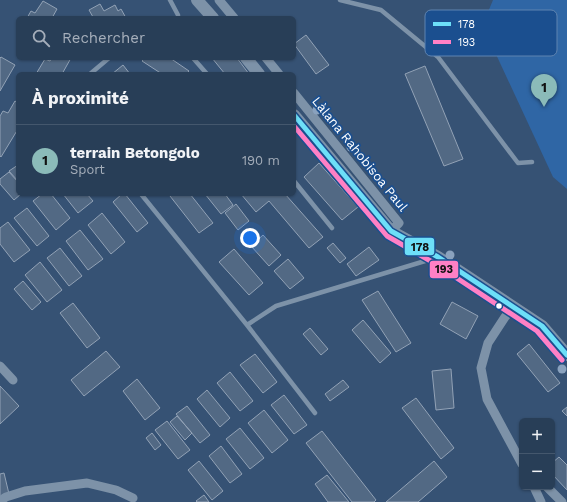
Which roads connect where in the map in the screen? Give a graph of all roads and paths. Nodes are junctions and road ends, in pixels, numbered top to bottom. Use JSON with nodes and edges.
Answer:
{"nodes":[{"id":1,"x":170,"y":0,"type":"edge"},
{"id":2,"x":197,"y":0,"type":"edge"},
{"id":3,"x":219,"y":0,"type":"edge"},
{"id":4,"x":340,"y":0,"type":"edge"},
{"id":5,"x":178,"y":16,"type":"edge"},
{"id":6,"x":211,"y":16,"type":"edge"},
{"id":7,"x":232,"y":16,"type":"edge"},
{"id":8,"x":425,"y":46,"type":"edge"},
{"id":9,"x":438,"y":56,"type":"edge"},
{"id":10,"x":107,"y":60,"type":"edge"},
{"id":11,"x":195,"y":60,"type":"edge"},
{"id":12,"x":248,"y":60,"type":"edge"},
{"id":13,"x":268,"y":60,"type":"edge"},
{"id":14,"x":92,"y":72,"type":"edge"},
{"id":15,"x":205,"y":72,"type":"edge"},
{"id":16,"x":258,"y":72,"type":"edge"},
{"id":17,"x":277,"y":72,"type":"edge"},
{"id":18,"x":296,"y":95,"type":"edge"},
{"id":19,"x":296,"y":117,"type":"edge"},
{"id":20,"x":532,"y":162,"type":"dead end"},
{"id":21,"x":296,"y":183,"type":"edge"},
{"id":22,"x":143,"y":196,"type":"edge"},
{"id":23,"x":332,"y":228,"type":"dead end"},
{"id":24,"x":391,"y":231,"type":"junction"},
{"id":25,"x":438,"y":257,"type":"junction"},
{"id":26,"x":514,"y":307,"type":"junction"},
{"id":27,"x":247,"y":325,"type":"junction"},
{"id":28,"x":567,"y":355,"type":"edge"},
{"id":29,"x":0,"y":366,"type":"edge"},
{"id":30,"x":13,"y":380,"type":"dead end"},
{"id":31,"x":315,"y":413,"type":"dead end"},
{"id":32,"x":502,"y":426,"type":"junction"},
{"id":33,"x":519,"y":447,"type":"edge"},
{"id":34,"x":519,"y":458,"type":"edge"},
{"id":35,"x":535,"y":490,"type":"edge"},
{"id":36,"x":550,"y":490,"type":"edge"},
{"id":37,"x":133,"y":498,"type":"dead end"},
{"id":38,"x":0,"y":501,"type":"edge"},
{"id":39,"x":541,"y":502,"type":"edge"},
{"id":40,"x":562,"y":502,"type":"edge"}],
"edges":[{"from":1,"to":5,"type":"lane"},
{"from":2,"to":6,"type":"street"},
{"from":3,"to":7,"type":"street"},
{"from":4,"to":8,"type":"lane"},
{"from":9,"to":20,"type":"lane"},
{"from":10,"to":14,"type":"lane"},
{"from":11,"to":15,"type":"lane"},
{"from":12,"to":16,"type":"street"},
{"from":13,"to":17,"type":"street"},
{"from":18,"to":24,"type":"street","name":"Làlana Rahobisoa Paul"},
{"from":19,"to":24,"type":"street"},
{"from":21,"to":23,"type":"lane"},
{"from":22,"to":27,"type":"lane"},
{"from":24,"to":25,"type":"street"},
{"from":25,"to":26,"type":"street"},
{"from":25,"to":27,"type":"lane"},
{"from":26,"to":28,"type":"street"},
{"from":26,"to":32,"type":"street"},
{"from":27,"to":31,"type":"lane"},
{"from":29,"to":30,"type":"street"},
{"from":32,"to":33,"type":"street"},
{"from":32,"to":34,"type":"street"},
{"from":35,"to":39,"type":"street"},
{"from":36,"to":40,"type":"street"},
{"from":37,"to":38,"type":"street"}]}
